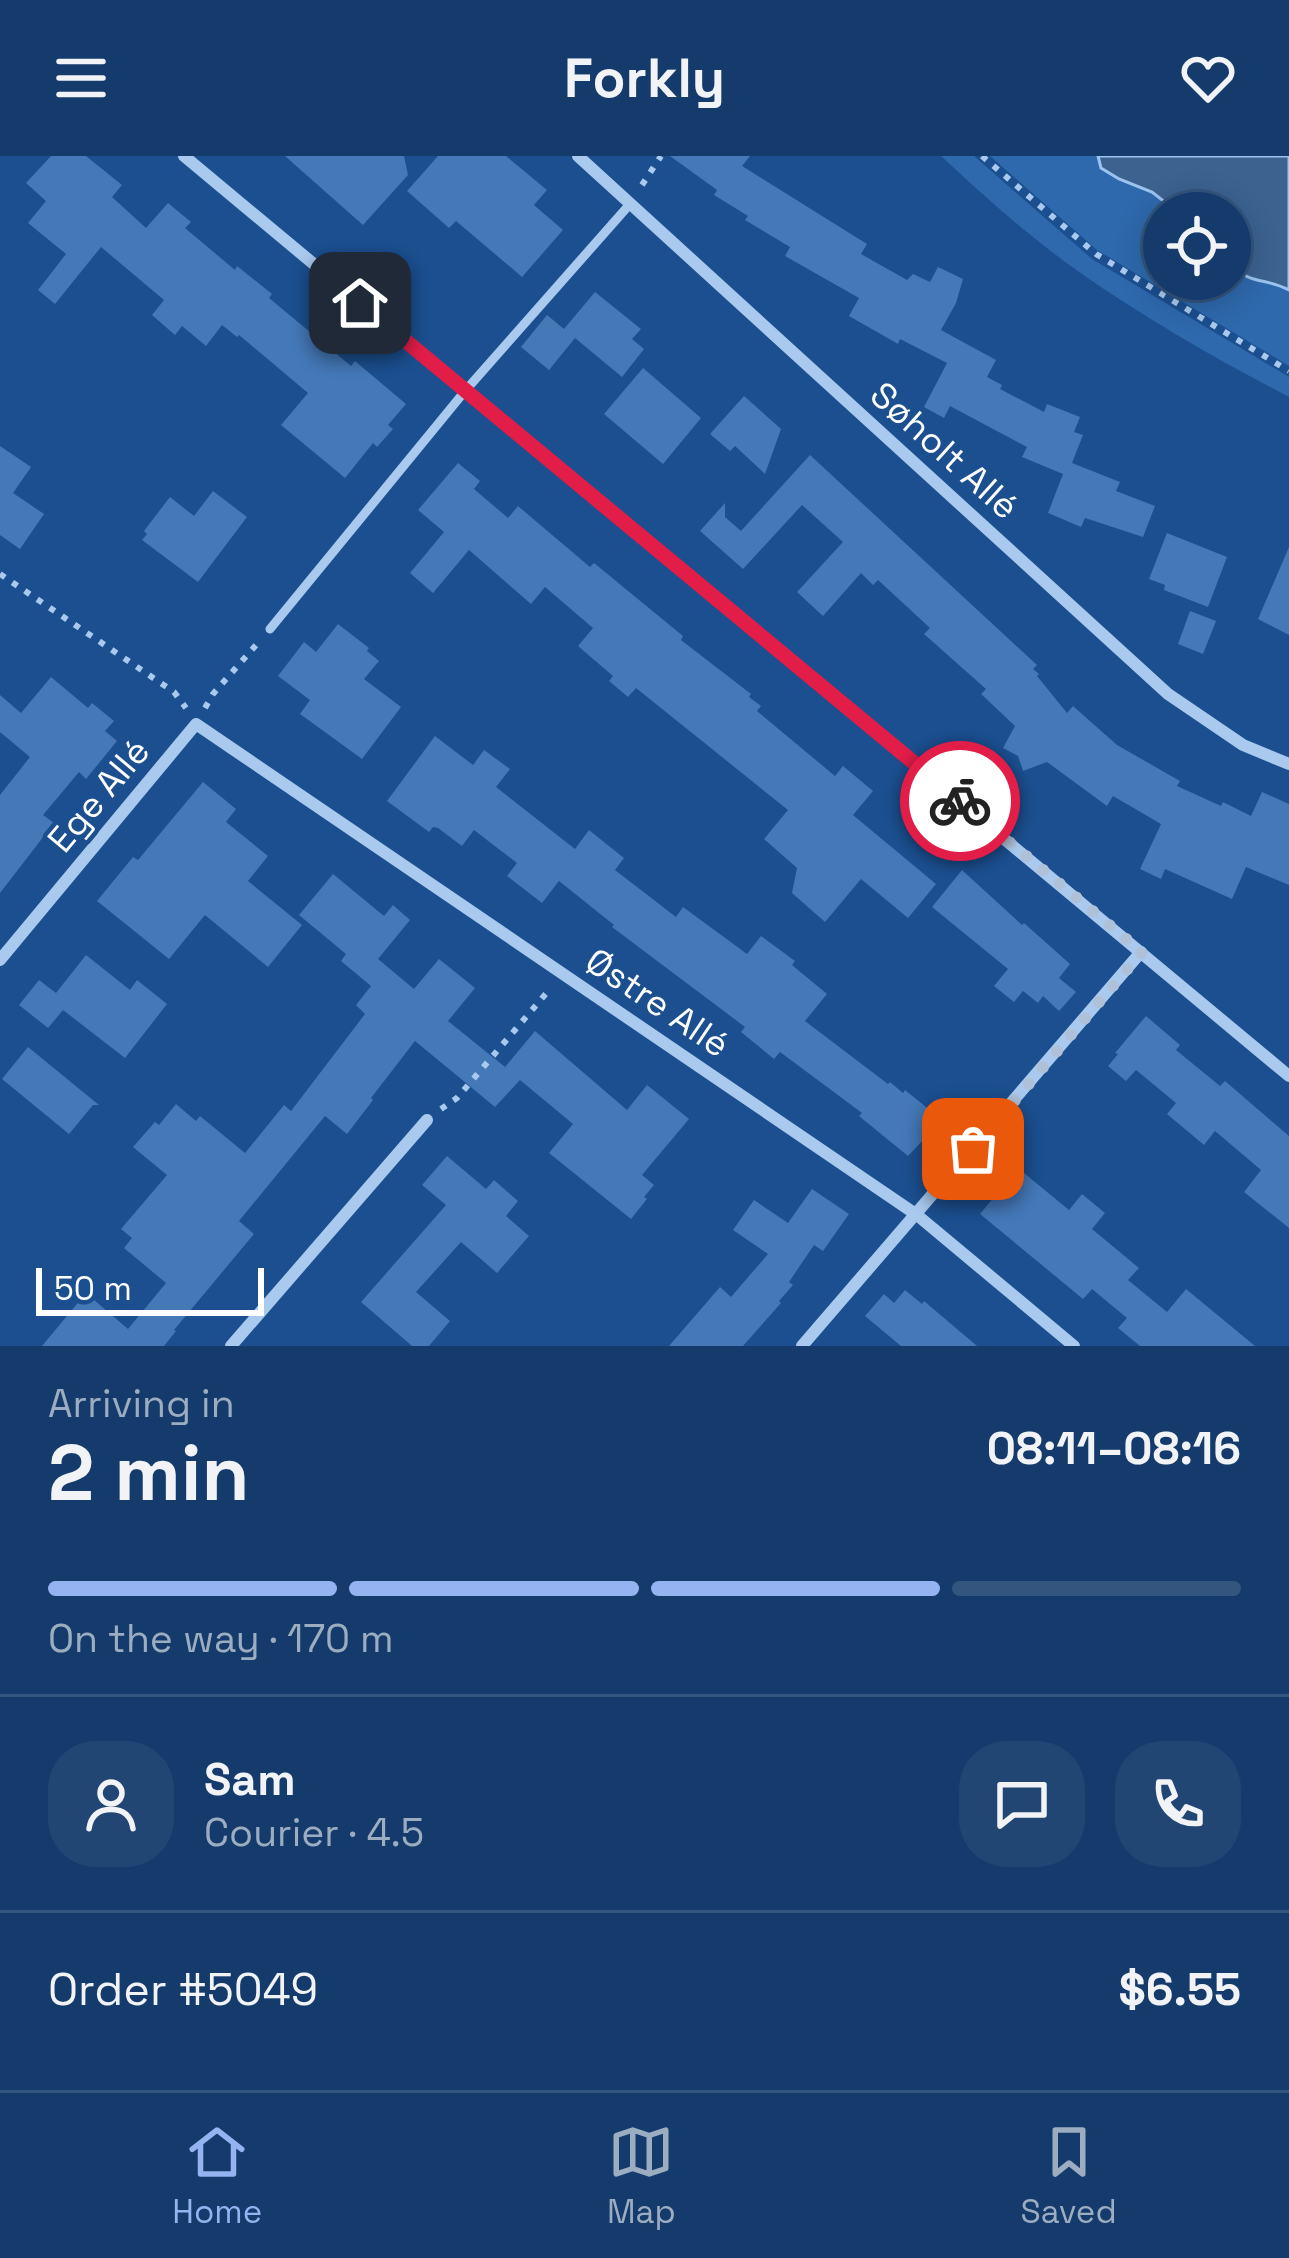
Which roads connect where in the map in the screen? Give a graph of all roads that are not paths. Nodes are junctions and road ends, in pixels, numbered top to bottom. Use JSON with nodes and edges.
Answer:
{"nodes":[{"id":1,"x":184,"y":156,"type":"edge"},
{"id":2,"x":578,"y":156,"type":"edge"},
{"id":3,"x":630,"y":204,"type":"junction"},
{"id":4,"x":465,"y":391,"type":"junction"},
{"id":5,"x":270,"y":629,"type":"road end"},
{"id":6,"x":196,"y":724,"type":"joint"},
{"id":7,"x":1289,"y":764,"type":"edge"},
{"id":8,"x":1142,"y":952,"type":"junction"},
{"id":9,"x":0,"y":960,"type":"edge"},
{"id":10,"x":1289,"y":1076,"type":"edge"},
{"id":11,"x":427,"y":1120,"type":"road end"},
{"id":12,"x":917,"y":1215,"type":"junction"},
{"id":13,"x":231,"y":1346,"type":"edge"},
{"id":14,"x":802,"y":1346,"type":"edge"},
{"id":15,"x":1074,"y":1346,"type":"edge"}],
"edges":[{"from":1,"to":4,"type":"street"},
{"from":2,"to":3,"type":"street","name":"Søholt Allé"},
{"from":3,"to":4,"type":"lane"},
{"from":3,"to":7,"type":"street","name":"Søholt Allé"},
{"from":4,"to":5,"type":"lane"},
{"from":4,"to":8,"type":"street"},
{"from":6,"to":9,"type":"street","name":"Ege Allé"},
{"from":6,"to":12,"type":"street","name":"Østre Allé"},
{"from":8,"to":10,"type":"street"},
{"from":8,"to":12,"type":"street"},
{"from":11,"to":13,"type":"street"},
{"from":12,"to":14,"type":"street"},
{"from":12,"to":15,"type":"street","name":"Østre Allé"}]}
